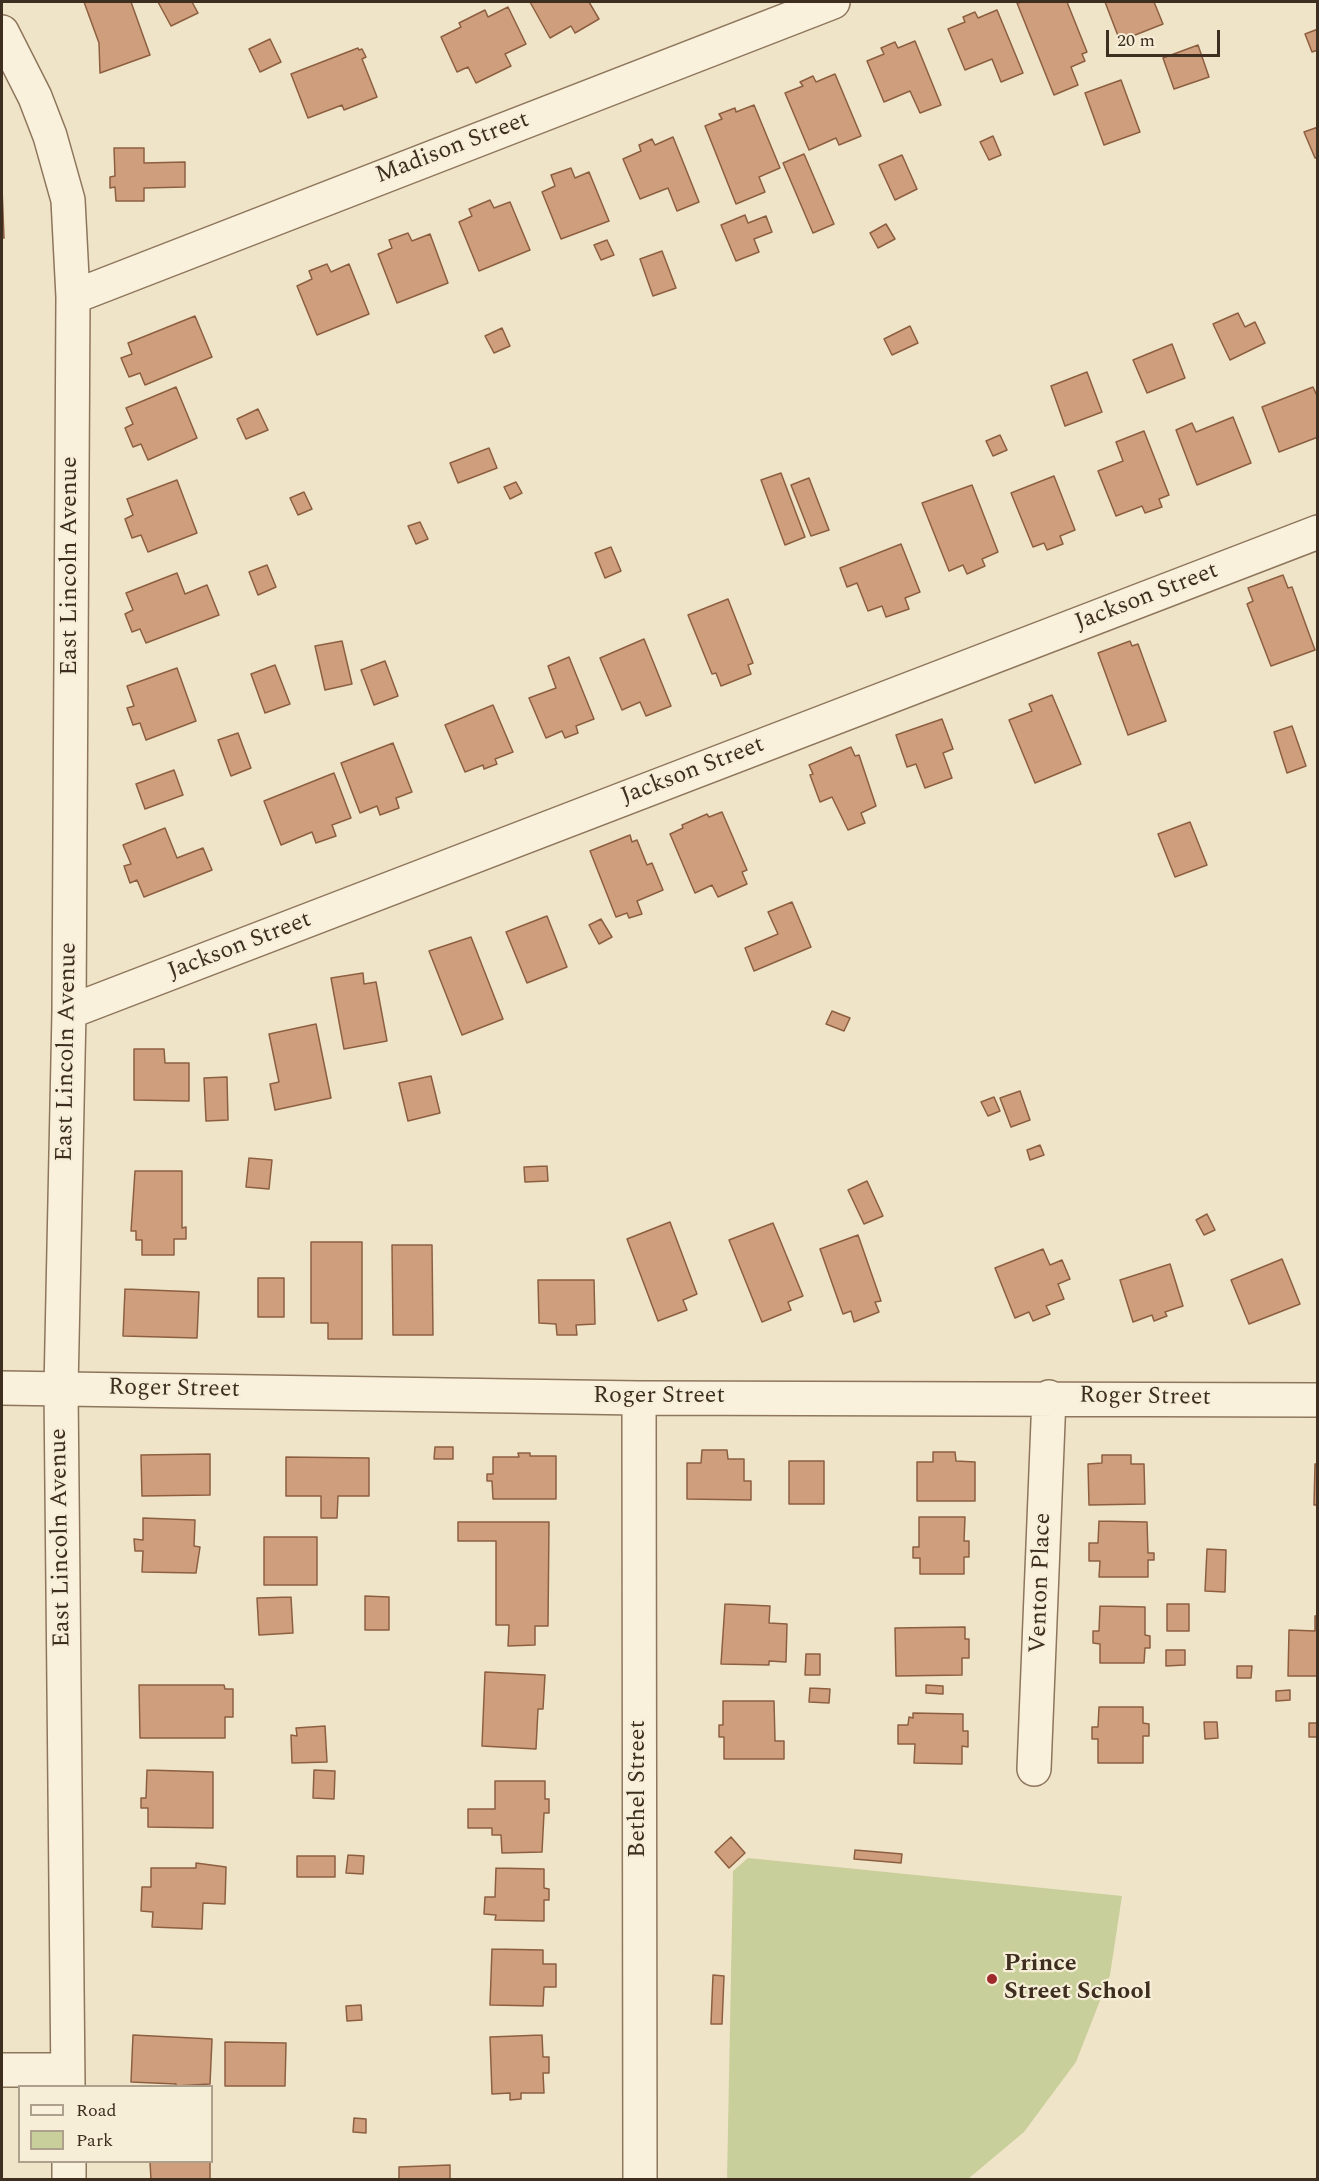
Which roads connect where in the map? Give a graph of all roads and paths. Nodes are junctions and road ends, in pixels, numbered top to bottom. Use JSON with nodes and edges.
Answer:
{"nodes":[{"id":1,"x":833,"y":2,"type":"edge"},
{"id":2,"x":2,"y":32,"type":"edge"},
{"id":3,"x":73,"y":297,"type":"junction"},
{"id":4,"x":1317,"y":532,"type":"edge"},
{"id":5,"x":69,"y":1012,"type":"junction"},
{"id":6,"x":2,"y":1388,"type":"edge"},
{"id":7,"x":61,"y":1389,"type":"junction"},
{"id":8,"x":1050,"y":1397,"type":"junction"},
{"id":9,"x":639,"y":1398,"type":"junction"},
{"id":10,"x":1317,"y":1400,"type":"edge"},
{"id":11,"x":1035,"y":1769,"type":"dead end"},
{"id":12,"x":2,"y":2070,"type":"edge"},
{"id":13,"x":68,"y":2078,"type":"edge"},
{"id":14,"x":69,"y":2163,"type":"edge"},
{"id":15,"x":69,"y":2180,"type":"edge"},
{"id":16,"x":640,"y":2180,"type":"edge"}],
"edges":[{"from":1,"to":3,"type":"street","name":"Madison Street"},
{"from":2,"to":3,"type":"street","name":"East Lincoln Avenue"},
{"from":3,"to":5,"type":"street","name":"East Lincoln Avenue"},
{"from":4,"to":5,"type":"street","name":"Jackson Street"},
{"from":5,"to":7,"type":"street","name":"East Lincoln Avenue"},
{"from":6,"to":7,"type":"street","name":"Roger Street"},
{"from":7,"to":9,"type":"street","name":"Roger Street"},
{"from":7,"to":13,"type":"street","name":"East Lincoln Avenue"},
{"from":8,"to":9,"type":"street","name":"Roger Street"},
{"from":8,"to":10,"type":"street","name":"Roger Street"},
{"from":8,"to":11,"type":"street","name":"Venton Place"},
{"from":9,"to":16,"type":"street","name":"Bethel Street"},
{"from":12,"to":13,"type":"street"},
{"from":14,"to":15,"type":"street"}]}
